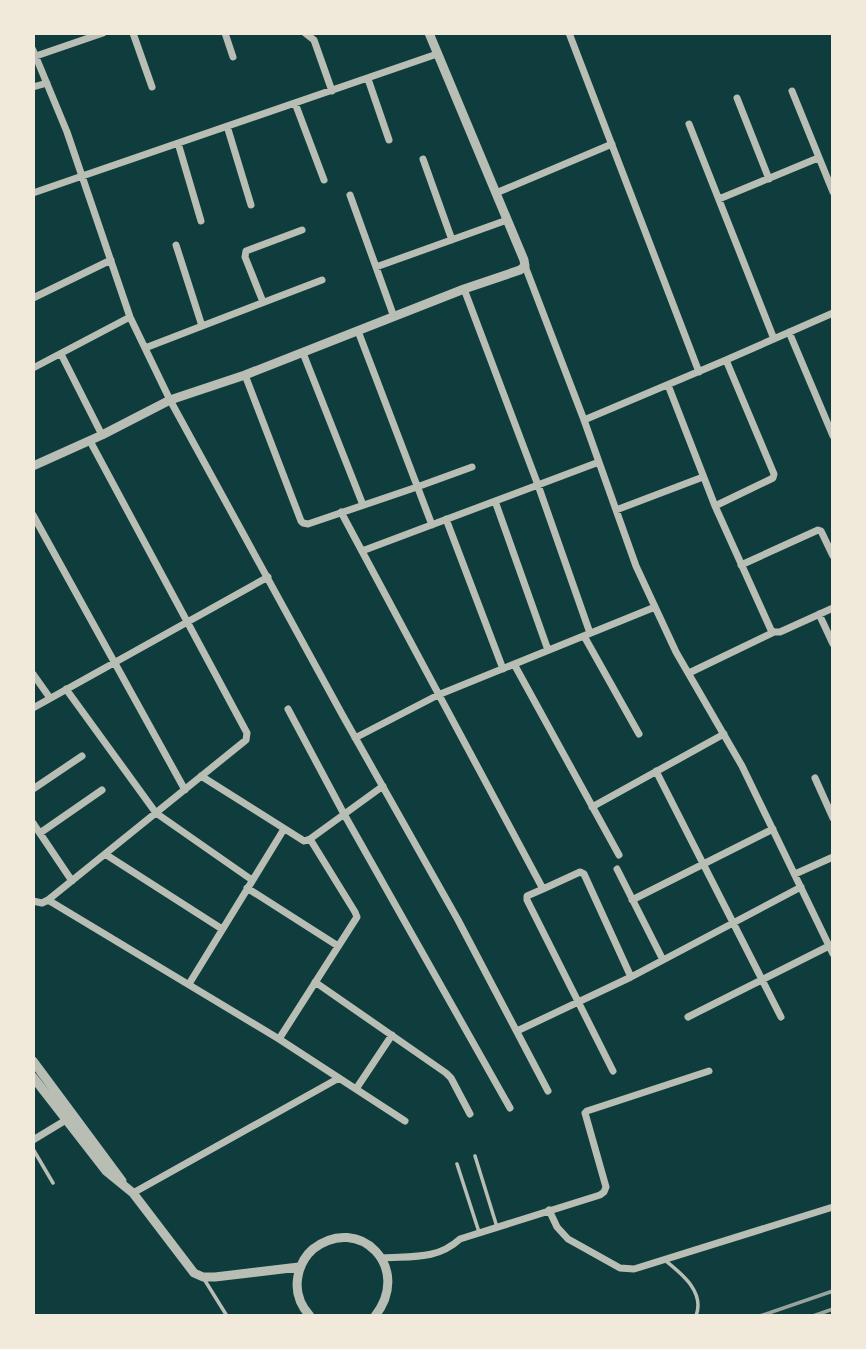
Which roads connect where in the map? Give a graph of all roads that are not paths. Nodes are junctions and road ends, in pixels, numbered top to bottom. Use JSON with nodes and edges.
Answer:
{"nodes":[{"id":1,"x":103,"y":33,"type":"edge"},
{"id":2,"x":133,"y":33,"type":"edge"},
{"id":3,"x":225,"y":33,"type":"edge"},
{"id":4,"x":304,"y":33,"type":"edge"},
{"id":5,"x":429,"y":33,"type":"edge"},
{"id":6,"x":569,"y":33,"type":"edge"},
{"id":7,"x":34,"y":53,"type":"edge"},
{"id":8,"x":438,"y":54,"type":"junction"},
{"id":9,"x":233,"y":57,"type":"dead end"},
{"id":10,"x":368,"y":79,"type":"junction"},
{"id":11,"x":47,"y":83,"type":"junction"},
{"id":12,"x":33,"y":87,"type":"edge"},
{"id":13,"x":152,"y":88,"type":"dead end"},
{"id":14,"x":332,"y":91,"type":"junction"},
{"id":15,"x":792,"y":92,"type":"dead end"},
{"id":16,"x":737,"y":98,"type":"dead end"},
{"id":17,"x":295,"y":103,"type":"junction"},
{"id":18,"x":689,"y":124,"type":"dead end"},
{"id":19,"x":227,"y":126,"type":"junction"},
{"id":20,"x":389,"y":140,"type":"dead end"},
{"id":21,"x":178,"y":143,"type":"junction"},
{"id":22,"x":612,"y":144,"type":"junction"},
{"id":23,"x":818,"y":158,"type":"junction"},
{"id":24,"x":423,"y":159,"type":"dead end"},
{"id":25,"x":82,"y":176,"type":"junction"},
{"id":26,"x":769,"y":179,"type":"junction"},
{"id":27,"x":324,"y":180,"type":"dead end"},
{"id":28,"x":833,"y":192,"type":"edge"},
{"id":29,"x":33,"y":193,"type":"edge"},
{"id":30,"x":496,"y":193,"type":"junction"},
{"id":31,"x":350,"y":195,"type":"dead end"},
{"id":32,"x":719,"y":200,"type":"junction"},
{"id":33,"x":251,"y":205,"type":"dead end"},
{"id":34,"x":508,"y":220,"type":"junction"},
{"id":35,"x":201,"y":221,"type":"dead end"},
{"id":36,"x":302,"y":230,"type":"dead end"},
{"id":37,"x":452,"y":240,"type":"junction"},
{"id":38,"x":176,"y":245,"type":"dead end"},
{"id":39,"x":111,"y":260,"type":"junction"},
{"id":40,"x":525,"y":266,"type":"junction"},
{"id":41,"x":376,"y":267,"type":"junction"},
{"id":42,"x":322,"y":280,"type":"dead end"},
{"id":43,"x":464,"y":289,"type":"junction"},
{"id":44,"x":33,"y":298,"type":"edge"},
{"id":45,"x":263,"y":302,"type":"junction"},
{"id":46,"x":833,"y":313,"type":"edge"},
{"id":47,"x":130,"y":317,"type":"junction"},
{"id":48,"x":394,"y":317,"type":"junction"},
{"id":49,"x":202,"y":326,"type":"junction"},
{"id":50,"x":358,"y":331,"type":"junction"},
{"id":51,"x":789,"y":332,"type":"junction"},
{"id":52,"x":774,"y":339,"type":"junction"},
{"id":53,"x":145,"y":348,"type":"junction"},
{"id":54,"x":303,"y":352,"type":"junction"},
{"id":55,"x":61,"y":354,"type":"junction"},
{"id":56,"x":726,"y":360,"type":"junction"},
{"id":57,"x":34,"y":364,"type":"edge"},
{"id":58,"x":699,"y":372,"type":"junction"},
{"id":59,"x":245,"y":375,"type":"junction"},
{"id":60,"x":668,"y":385,"type":"junction"},
{"id":61,"x":170,"y":401,"type":"junction"},
{"id":62,"x":584,"y":420,"type":"junction"},
{"id":63,"x":102,"y":435,"type":"junction"},
{"id":64,"x":833,"y":436,"type":"edge"},
{"id":65,"x":90,"y":441,"type":"junction"},
{"id":66,"x":599,"y":462,"type":"junction"},
{"id":67,"x":34,"y":465,"type":"edge"},
{"id":68,"x":472,"y":467,"type":"dead end"},
{"id":69,"x":703,"y":477,"type":"junction"},
{"id":70,"x":538,"y":485,"type":"junction"},
{"id":71,"x":417,"y":487,"type":"junction"},
{"id":72,"x":495,"y":501,"type":"junction"},
{"id":73,"x":363,"y":505,"type":"junction"},
{"id":74,"x":715,"y":506,"type":"junction"},
{"id":75,"x":616,"y":510,"type":"junction"},
{"id":76,"x":341,"y":512,"type":"junction"},
{"id":77,"x":33,"y":515,"type":"edge"},
{"id":78,"x":446,"y":519,"type":"junction"},
{"id":79,"x":432,"y":525,"type":"junction"},
{"id":80,"x":362,"y":551,"type":"junction"},
{"id":81,"x":833,"y":556,"type":"edge"},
{"id":82,"x":741,"y":565,"type":"junction"},
{"id":83,"x":268,"y":577,"type":"junction"},
{"id":84,"x":655,"y":607,"type":"junction"},
{"id":85,"x":833,"y":608,"type":"edge"},
{"id":86,"x":819,"y":614,"type":"junction"},
{"id":87,"x":188,"y":622,"type":"junction"},
{"id":88,"x":774,"y":632,"type":"junction"},
{"id":89,"x":587,"y":634,"type":"junction"},
{"id":90,"x":833,"y":644,"type":"edge"},
{"id":91,"x":548,"y":650,"type":"junction"},
{"id":92,"x":114,"y":662,"type":"junction"},
{"id":93,"x":514,"y":664,"type":"junction"},
{"id":94,"x":503,"y":669,"type":"junction"},
{"id":95,"x":689,"y":673,"type":"junction"},
{"id":96,"x":33,"y":674,"type":"edge"},
{"id":97,"x":66,"y":689,"type":"junction"},
{"id":98,"x":438,"y":695,"type":"junction"},
{"id":99,"x":50,"y":698,"type":"junction"},
{"id":100,"x":33,"y":708,"type":"edge"},
{"id":101,"x":288,"y":709,"type":"dead end"},
{"id":102,"x":639,"y":734,"type":"dead end"},
{"id":103,"x":723,"y":734,"type":"junction"},
{"id":104,"x":355,"y":738,"type":"junction"},
{"id":105,"x":82,"y":756,"type":"dead end"},
{"id":106,"x":656,"y":771,"type":"junction"},
{"id":107,"x":201,"y":776,"type":"junction"},
{"id":108,"x":815,"y":778,"type":"dead end"},
{"id":109,"x":383,"y":786,"type":"junction"},
{"id":110,"x":33,"y":789,"type":"edge"},
{"id":111,"x":102,"y":790,"type":"dead end"},
{"id":112,"x":185,"y":790,"type":"junction"},
{"id":113,"x":592,"y":807,"type":"junction"},
{"id":114,"x":156,"y":813,"type":"junction"},
{"id":115,"x":344,"y":814,"type":"junction"},
{"id":116,"x":833,"y":818,"type":"edge"},
{"id":117,"x":33,"y":823,"type":"edge"},
{"id":118,"x":284,"y":829,"type":"junction"},
{"id":119,"x":773,"y":829,"type":"junction"},
{"id":120,"x":40,"y":833,"type":"junction"},
{"id":121,"x":310,"y":839,"type":"junction"},
{"id":122,"x":105,"y":854,"type":"junction"},
{"id":123,"x":619,"y":855,"type":"dead end"},
{"id":124,"x":833,"y":857,"type":"edge"},
{"id":125,"x":703,"y":863,"type":"junction"},
{"id":126,"x":617,"y":869,"type":"dead end"},
{"id":127,"x":795,"y":873,"type":"junction"},
{"id":128,"x":252,"y":880,"type":"junction"},
{"id":129,"x":72,"y":881,"type":"junction"},
{"id":130,"x":801,"y":887,"type":"junction"},
{"id":131,"x":247,"y":888,"type":"junction"},
{"id":132,"x":543,"y":889,"type":"junction"},
{"id":133,"x":48,"y":900,"type":"junction"},
{"id":134,"x":632,"y":900,"type":"junction"},
{"id":135,"x":33,"y":901,"type":"edge"},
{"id":136,"x":733,"y":923,"type":"junction"},
{"id":137,"x":222,"y":929,"type":"junction"},
{"id":138,"x":338,"y":946,"type":"junction"},
{"id":139,"x":829,"y":946,"type":"junction"},
{"id":140,"x":833,"y":954,"type":"edge"},
{"id":141,"x":663,"y":960,"type":"junction"},
{"id":142,"x":631,"y":977,"type":"junction"},
{"id":143,"x":762,"y":979,"type":"junction"},
{"id":144,"x":315,"y":982,"type":"junction"},
{"id":145,"x":188,"y":984,"type":"junction"},
{"id":146,"x":578,"y":1002,"type":"junction"},
{"id":147,"x":688,"y":1017,"type":"dead end"},
{"id":148,"x":781,"y":1017,"type":"dead end"},
{"id":149,"x":517,"y":1031,"type":"junction"},
{"id":150,"x":392,"y":1035,"type":"junction"},
{"id":151,"x":279,"y":1039,"type":"junction"},
{"id":152,"x":33,"y":1061,"type":"edge"},
{"id":153,"x":613,"y":1071,"type":"dead end"},
{"id":154,"x":709,"y":1071,"type":"dead end"},
{"id":155,"x":33,"y":1077,"type":"edge"},
{"id":156,"x":339,"y":1078,"type":"junction"},
{"id":157,"x":356,"y":1089,"type":"junction"},
{"id":158,"x":548,"y":1091,"type":"dead end"},
{"id":159,"x":510,"y":1108,"type":"dead end"},
{"id":160,"x":470,"y":1114,"type":"dead end"},
{"id":161,"x":66,"y":1119,"type":"junction"},
{"id":162,"x":405,"y":1121,"type":"dead end"},
{"id":163,"x":33,"y":1140,"type":"edge"},
{"id":164,"x":33,"y":1149,"type":"edge"},
{"id":165,"x":475,"y":1156,"type":"dead end"},
{"id":166,"x":457,"y":1164,"type":"dead end"},
{"id":167,"x":53,"y":1184,"type":"dead end"},
{"id":168,"x":124,"y":1184,"type":"junction"},
{"id":169,"x":133,"y":1193,"type":"junction"},
{"id":170,"x":833,"y":1206,"type":"edge"},
{"id":171,"x":549,"y":1210,"type":"junction"},
{"id":172,"x":497,"y":1227,"type":"junction"},
{"id":173,"x":479,"y":1233,"type":"junction"},
{"id":174,"x":382,"y":1258,"type":"junction"},
{"id":175,"x":664,"y":1260,"type":"junction"},
{"id":176,"x":299,"y":1267,"type":"junction"},
{"id":177,"x":203,"y":1277,"type":"junction"},
{"id":178,"x":226,"y":1316,"type":"edge"},
{"id":179,"x":310,"y":1316,"type":"edge"},
{"id":180,"x":375,"y":1316,"type":"edge"},
{"id":181,"x":696,"y":1316,"type":"edge"}],
"edges":[{"from":1,"to":7,"type":"street"},
{"from":2,"to":13,"type":"street"},
{"from":3,"to":9,"type":"street"},
{"from":4,"to":14,"type":"street"},
{"from":5,"to":8,"type":"street"},
{"from":6,"to":22,"type":"street"},
{"from":7,"to":11,"type":"street"},
{"from":8,"to":10,"type":"street"},
{"from":8,"to":30,"type":"street"},
{"from":10,"to":14,"type":"street"},
{"from":10,"to":20,"type":"street"},
{"from":11,"to":12,"type":"street"},
{"from":11,"to":25,"type":"street"},
{"from":14,"to":17,"type":"street"},
{"from":15,"to":23,"type":"street"},
{"from":16,"to":26,"type":"street"},
{"from":17,"to":19,"type":"street"},
{"from":17,"to":27,"type":"street"},
{"from":18,"to":32,"type":"street"},
{"from":19,"to":21,"type":"street"},
{"from":19,"to":33,"type":"street"},
{"from":21,"to":25,"type":"street"},
{"from":21,"to":35,"type":"street"},
{"from":22,"to":30,"type":"street"},
{"from":22,"to":58,"type":"street"},
{"from":23,"to":26,"type":"street"},
{"from":23,"to":28,"type":"street"},
{"from":24,"to":37,"type":"street"},
{"from":25,"to":29,"type":"street"},
{"from":25,"to":39,"type":"street"},
{"from":26,"to":32,"type":"street"},
{"from":30,"to":34,"type":"street"},
{"from":31,"to":41,"type":"street"},
{"from":32,"to":52,"type":"street"},
{"from":34,"to":37,"type":"street"},
{"from":34,"to":40,"type":"street"},
{"from":36,"to":45,"type":"street"},
{"from":37,"to":41,"type":"street"},
{"from":38,"to":49,"type":"street"},
{"from":39,"to":44,"type":"street"},
{"from":39,"to":47,"type":"street"},
{"from":40,"to":43,"type":"street"},
{"from":40,"to":62,"type":"street"},
{"from":41,"to":48,"type":"street"},
{"from":42,"to":45,"type":"street"},
{"from":43,"to":48,"type":"street"},
{"from":43,"to":70,"type":"street"},
{"from":45,"to":49,"type":"street"},
{"from":46,"to":51,"type":"street"},
{"from":47,"to":53,"type":"street"},
{"from":47,"to":55,"type":"street"},
{"from":48,"to":50,"type":"street"},
{"from":49,"to":53,"type":"street"},
{"from":50,"to":54,"type":"street"},
{"from":50,"to":71,"type":"street"},
{"from":51,"to":52,"type":"street"},
{"from":51,"to":64,"type":"street"},
{"from":52,"to":56,"type":"street"},
{"from":53,"to":61,"type":"street"},
{"from":54,"to":59,"type":"street"},
{"from":54,"to":73,"type":"street"},
{"from":55,"to":57,"type":"street"},
{"from":55,"to":63,"type":"street"},
{"from":56,"to":58,"type":"street"},
{"from":56,"to":74,"type":"street"},
{"from":58,"to":60,"type":"street"},
{"from":59,"to":61,"type":"street"},
{"from":59,"to":76,"type":"street"},
{"from":60,"to":62,"type":"street"},
{"from":60,"to":69,"type":"street"},
{"from":61,"to":63,"type":"street"},
{"from":61,"to":83,"type":"street"},
{"from":62,"to":66,"type":"street"},
{"from":63,"to":65,"type":"street"},
{"from":65,"to":67,"type":"street"},
{"from":65,"to":87,"type":"street"},
{"from":66,"to":70,"type":"street"},
{"from":66,"to":75,"type":"street"},
{"from":68,"to":71,"type":"street"},
{"from":69,"to":74,"type":"street"},
{"from":69,"to":75,"type":"street"},
{"from":70,"to":72,"type":"street"},
{"from":70,"to":89,"type":"street"},
{"from":71,"to":73,"type":"street"},
{"from":71,"to":79,"type":"street"},
{"from":72,"to":78,"type":"street"},
{"from":72,"to":91,"type":"street"},
{"from":73,"to":76,"type":"street"},
{"from":74,"to":82,"type":"street"},
{"from":75,"to":84,"type":"street"},
{"from":76,"to":80,"type":"street"},
{"from":77,"to":92,"type":"street"},
{"from":78,"to":79,"type":"street"},
{"from":78,"to":94,"type":"street"},
{"from":79,"to":80,"type":"street"},
{"from":80,"to":98,"type":"street"},
{"from":81,"to":82,"type":"street"},
{"from":82,"to":88,"type":"street"},
{"from":83,"to":87,"type":"street"},
{"from":83,"to":104,"type":"street"},
{"from":84,"to":89,"type":"street"},
{"from":84,"to":95,"type":"street"},
{"from":85,"to":86,"type":"street"},
{"from":86,"to":88,"type":"street"},
{"from":86,"to":90,"type":"street"},
{"from":87,"to":92,"type":"street"},
{"from":87,"to":107,"type":"street"},
{"from":88,"to":95,"type":"street"},
{"from":89,"to":91,"type":"street"},
{"from":89,"to":102,"type":"street"},
{"from":91,"to":93,"type":"street"},
{"from":92,"to":97,"type":"street"},
{"from":92,"to":112,"type":"street"},
{"from":93,"to":94,"type":"street"},
{"from":93,"to":113,"type":"street"},
{"from":94,"to":98,"type":"street"},
{"from":95,"to":103,"type":"street"},
{"from":96,"to":99,"type":"street"},
{"from":97,"to":99,"type":"street"},
{"from":97,"to":114,"type":"street"},
{"from":98,"to":104,"type":"street"},
{"from":98,"to":132,"type":"street"},
{"from":99,"to":100,"type":"street"},
{"from":101,"to":115,"type":"street"},
{"from":103,"to":106,"type":"street"},
{"from":103,"to":119,"type":"street"},
{"from":104,"to":109,"type":"street"},
{"from":105,"to":110,"type":"street"},
{"from":106,"to":113,"type":"street"},
{"from":106,"to":125,"type":"street"},
{"from":107,"to":112,"type":"street"},
{"from":107,"to":118,"type":"street"},
{"from":108,"to":116,"type":"street"},
{"from":109,"to":115,"type":"street"},
{"from":109,"to":149,"type":"street"},
{"from":111,"to":120,"type":"street"},
{"from":112,"to":114,"type":"street"},
{"from":113,"to":123,"type":"street"},
{"from":114,"to":122,"type":"street"},
{"from":114,"to":128,"type":"street"},
{"from":115,"to":121,"type":"street"},
{"from":115,"to":159,"type":"street"},
{"from":117,"to":120,"type":"street"},
{"from":118,"to":121,"type":"street"},
{"from":118,"to":128,"type":"street"},
{"from":119,"to":125,"type":"street"},
{"from":119,"to":127,"type":"street"},
{"from":120,"to":129,"type":"street"},
{"from":121,"to":138,"type":"street"},
{"from":122,"to":129,"type":"street"},
{"from":122,"to":137,"type":"street"},
{"from":124,"to":127,"type":"street"},
{"from":125,"to":134,"type":"street"},
{"from":125,"to":136,"type":"street"},
{"from":126,"to":134,"type":"street"},
{"from":127,"to":130,"type":"street"},
{"from":128,"to":131,"type":"street"},
{"from":129,"to":133,"type":"street"},
{"from":130,"to":136,"type":"street"},
{"from":130,"to":139,"type":"street"},
{"from":131,"to":137,"type":"street"},
{"from":131,"to":138,"type":"street"},
{"from":132,"to":142,"type":"street"},
{"from":132,"to":146,"type":"street"},
{"from":133,"to":135,"type":"street"},
{"from":133,"to":145,"type":"street"},
{"from":134,"to":141,"type":"street"},
{"from":136,"to":141,"type":"street"},
{"from":136,"to":143,"type":"street"},
{"from":137,"to":145,"type":"street"},
{"from":138,"to":144,"type":"street"},
{"from":139,"to":140,"type":"street"},
{"from":139,"to":143,"type":"street"},
{"from":141,"to":142,"type":"street"},
{"from":142,"to":146,"type":"street"},
{"from":143,"to":147,"type":"street"},
{"from":143,"to":148,"type":"street"},
{"from":144,"to":150,"type":"street"},
{"from":144,"to":151,"type":"street"},
{"from":145,"to":151,"type":"street"},
{"from":146,"to":149,"type":"street"},
{"from":146,"to":153,"type":"street"},
{"from":149,"to":158,"type":"street"},
{"from":150,"to":157,"type":"street"},
{"from":150,"to":160,"type":"street"},
{"from":151,"to":156,"type":"street"},
{"from":152,"to":168,"type":"street"},
{"from":154,"to":171,"type":"street"},
{"from":155,"to":161,"type":"street"},
{"from":156,"to":157,"type":"street"},
{"from":156,"to":169,"type":"street"},
{"from":157,"to":162,"type":"street"},
{"from":161,"to":163,"type":"street"},
{"from":161,"to":168,"type":"street"},
{"from":164,"to":167,"type":"lane"},
{"from":165,"to":172,"type":"lane"},
{"from":166,"to":173,"type":"lane"},
{"from":168,"to":169,"type":"street"},
{"from":169,"to":177,"type":"street"},
{"from":170,"to":175,"type":"street"},
{"from":171,"to":172,"type":"street"},
{"from":171,"to":175,"type":"street"},
{"from":172,"to":173,"type":"street"},
{"from":173,"to":174,"type":"street"},
{"from":174,"to":176,"type":"street"},
{"from":174,"to":180,"type":"street"},
{"from":175,"to":181,"type":"lane"},
{"from":176,"to":177,"type":"street"},
{"from":176,"to":179,"type":"street"},
{"from":177,"to":178,"type":"lane"}]}
